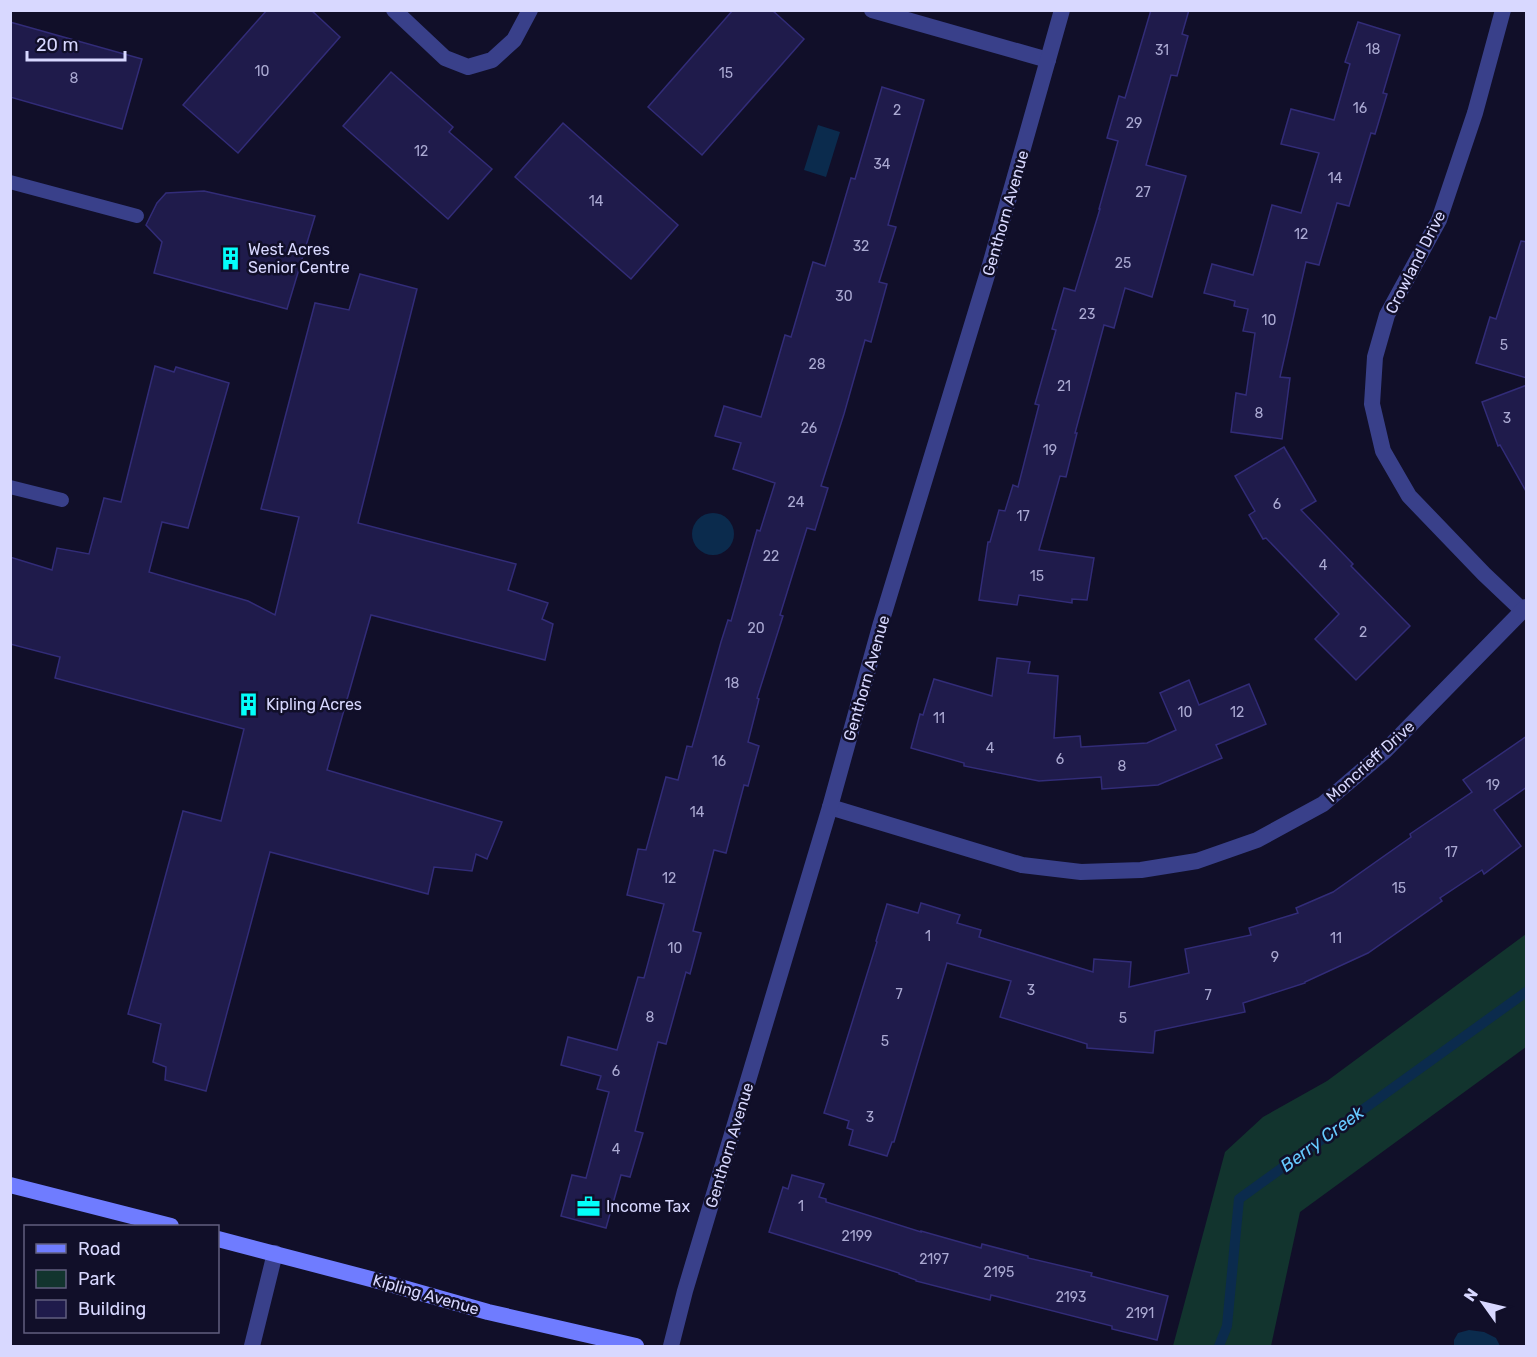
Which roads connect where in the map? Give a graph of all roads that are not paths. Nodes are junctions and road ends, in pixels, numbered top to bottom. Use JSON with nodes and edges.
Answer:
{"nodes":[{"id":1,"x":394,"y":10,"type":"edge"},
{"id":2,"x":530,"y":10,"type":"edge"},
{"id":3,"x":872,"y":10,"type":"edge"},
{"id":4,"x":1062,"y":10,"type":"edge"},
{"id":5,"x":1503,"y":10,"type":"edge"},
{"id":6,"x":1048,"y":60,"type":"junction"},
{"id":7,"x":10,"y":182,"type":"edge"},
{"id":8,"x":137,"y":216,"type":"dead end"},
{"id":9,"x":10,"y":487,"type":"edge"},
{"id":10,"x":62,"y":500,"type":"dead end"},
{"id":11,"x":1525,"y":609,"type":"edge"},
{"id":12,"x":830,"y":807,"type":"junction"},
{"id":13,"x":10,"y":1185,"type":"edge"},
{"id":14,"x":163,"y":1225,"type":"edge"},
{"id":15,"x":219,"y":1239,"type":"edge"},
{"id":16,"x":275,"y":1254,"type":"junction"},
{"id":17,"x":252,"y":1347,"type":"edge"},
{"id":18,"x":636,"y":1347,"type":"edge"},
{"id":19,"x":671,"y":1347,"type":"edge"}],
"edges":[{"from":1,"to":2,"type":"street"},
{"from":3,"to":6,"type":"street"},
{"from":4,"to":6,"type":"street","name":"Genthorn Avenue"},
{"from":5,"to":11,"type":"street","name":"Crowland Drive"},
{"from":6,"to":12,"type":"street","name":"Genthorn Avenue"},
{"from":7,"to":8,"type":"lane"},
{"from":9,"to":10,"type":"lane"},
{"from":11,"to":12,"type":"street","name":"Moncrieff Drive"},
{"from":12,"to":19,"type":"street","name":"Genthorn Avenue"},
{"from":13,"to":14,"type":"main road"},
{"from":15,"to":16,"type":"main road","name":"Kipling Avenue"},
{"from":16,"to":17,"type":"street"},
{"from":16,"to":18,"type":"main road","name":"Kipling Avenue"}]}
